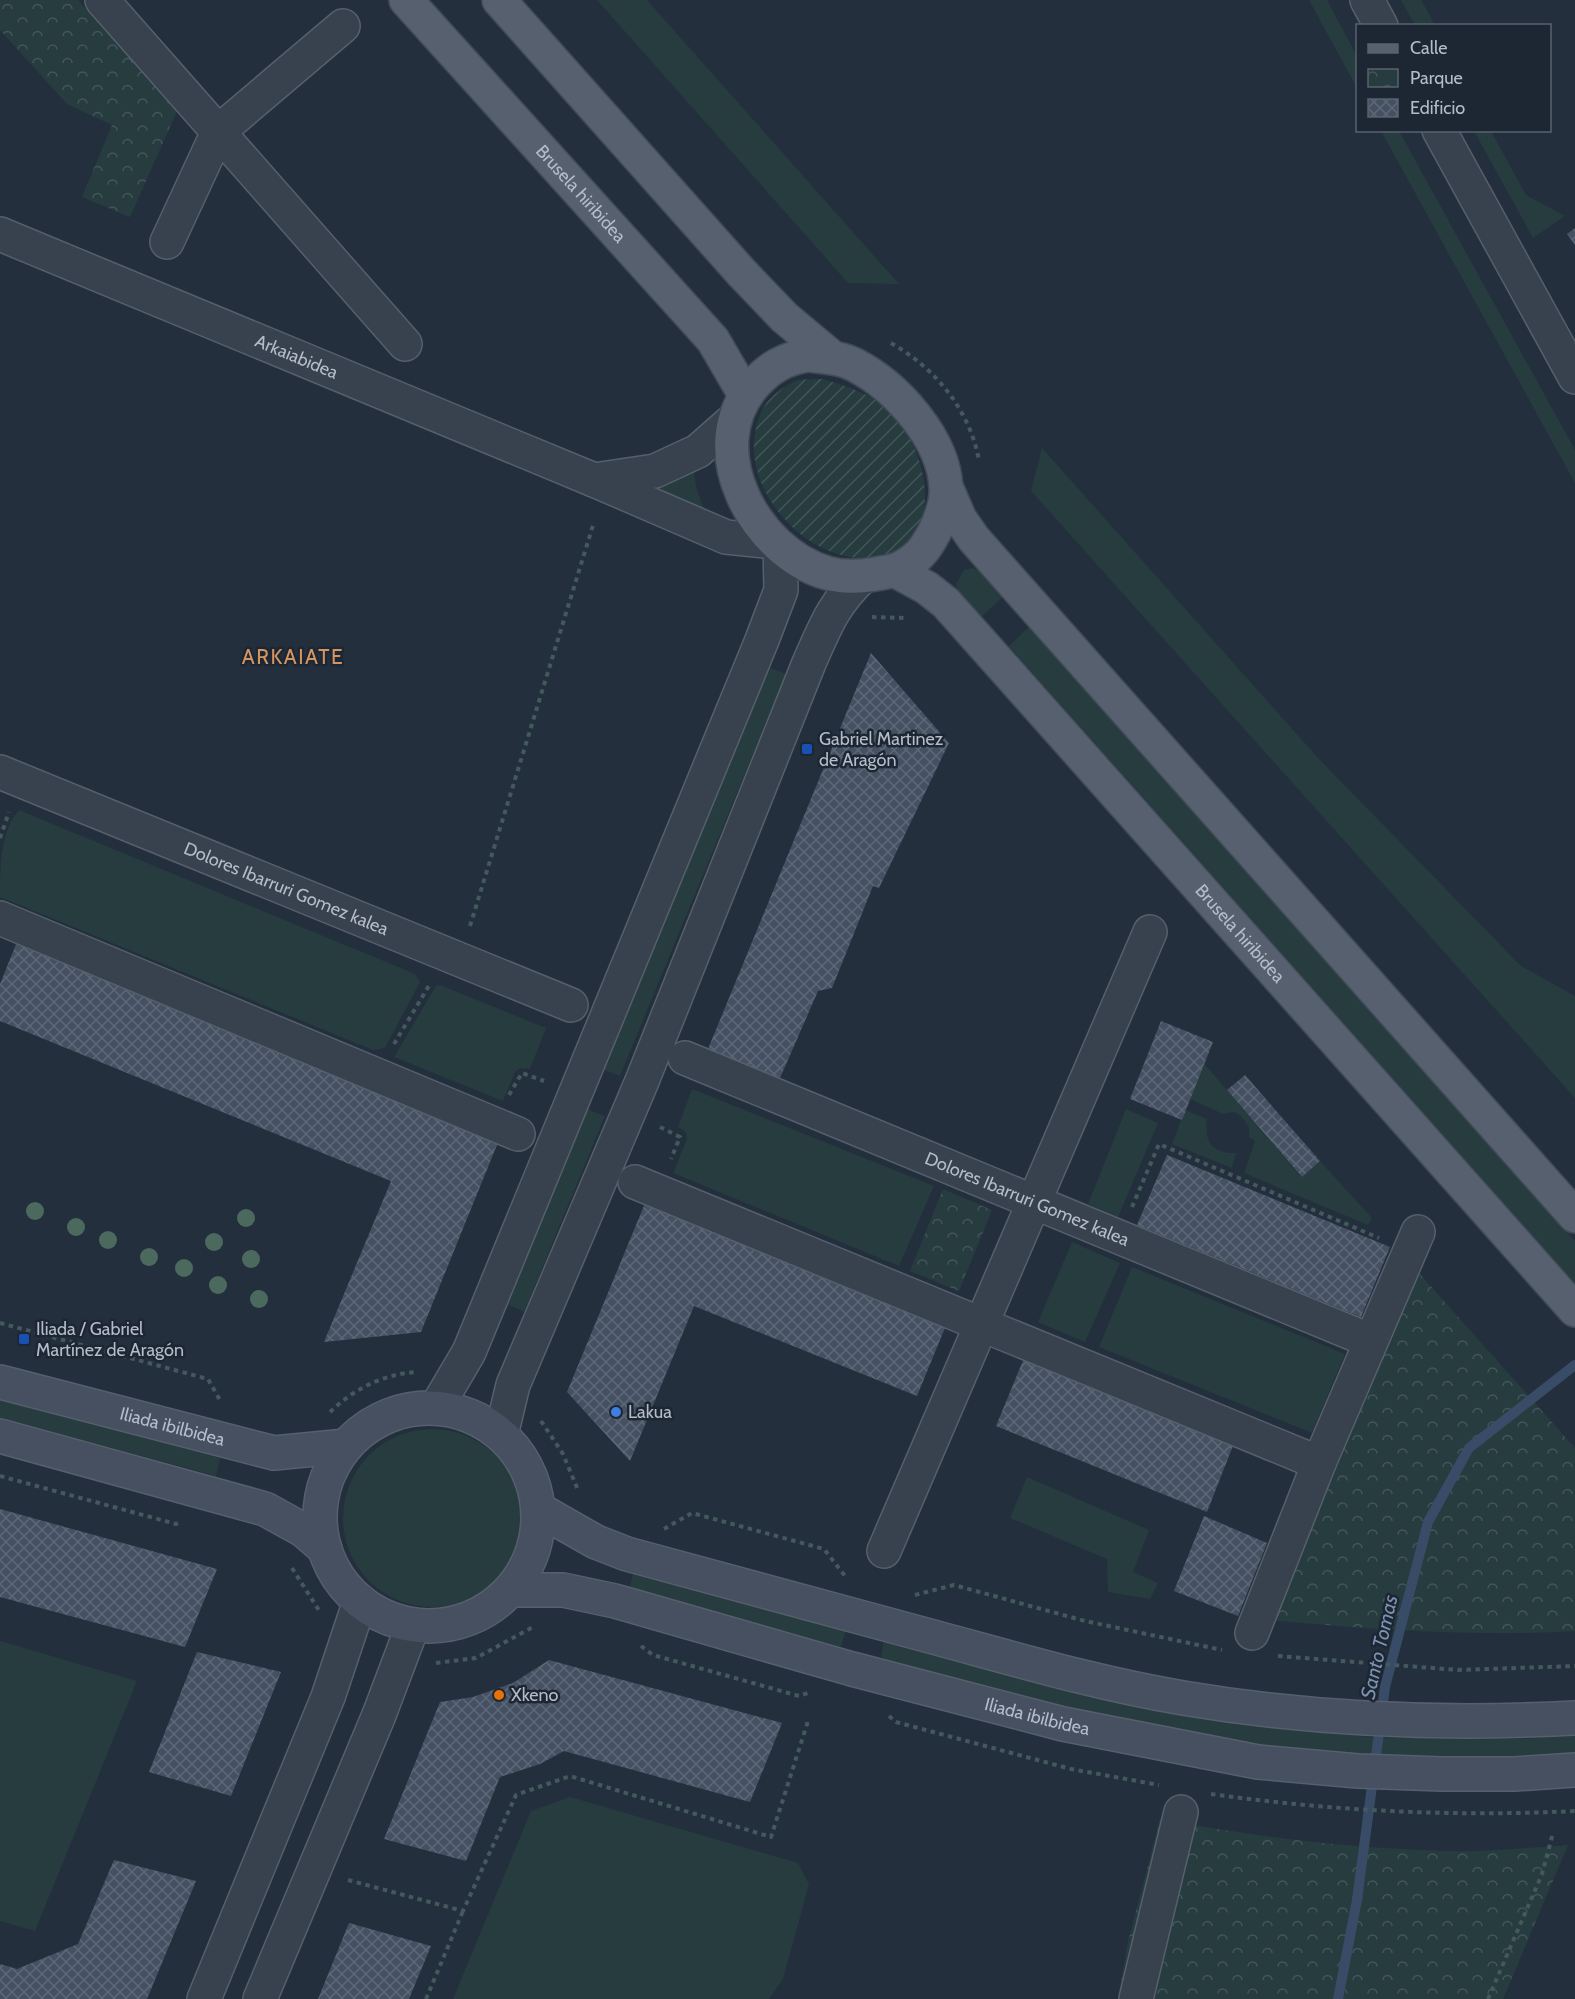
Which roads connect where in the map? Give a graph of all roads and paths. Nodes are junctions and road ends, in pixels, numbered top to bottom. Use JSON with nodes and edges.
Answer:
{"nodes":[{"id":1,"x":102,"y":0,"type":"edge"},
{"id":2,"x":406,"y":0,"type":"edge"},
{"id":3,"x":499,"y":0,"type":"edge"},
{"id":4,"x":1367,"y":0,"type":"edge"},
{"id":5,"x":1380,"y":24,"type":"edge"},
{"id":6,"x":344,"y":26,"type":"dead end"},
{"id":7,"x":218,"y":132,"type":"junction"},
{"id":8,"x":1440,"y":132,"type":"edge"},
{"id":9,"x":0,"y":234,"type":"edge"},
{"id":10,"x":167,"y":242,"type":"dead end"},
{"id":11,"x":405,"y":344,"type":"dead end"},
{"id":12,"x":833,"y":358,"type":"junction"},
{"id":13,"x":1575,"y":377,"type":"edge"},
{"id":14,"x":739,"y":408,"type":"junction"},
{"id":15,"x":594,"y":480,"type":"junction"},
{"id":16,"x":947,"y":489,"type":"junction"},
{"id":17,"x":594,"y":522,"type":"dead end"},
{"id":18,"x":778,"y":544,"type":"junction"},
{"id":19,"x":896,"y":571,"type":"junction"},
{"id":20,"x":863,"y":576,"type":"junction"},
{"id":21,"x":0,"y":772,"type":"edge"},
{"id":22,"x":0,"y":918,"type":"edge"},
{"id":23,"x":1150,"y":932,"type":"dead end"},
{"id":24,"x":454,"y":958,"type":"junction"},
{"id":25,"x":571,"y":1005,"type":"dead end"},
{"id":26,"x":685,"y":1058,"type":"dead end"},
{"id":27,"x":375,"y":1075,"type":"junction"},
{"id":28,"x":518,"y":1134,"type":"dead end"},
{"id":29,"x":635,"y":1182,"type":"dead end"},
{"id":30,"x":1034,"y":1202,"type":"junction"},
{"id":31,"x":1575,"y":1216,"type":"edge"},
{"id":32,"x":1119,"y":1237,"type":"junction"},
{"id":33,"x":1414,"y":1241,"type":"joint"},
{"id":34,"x":1575,"y":1310,"type":"edge"},
{"id":35,"x":0,"y":1323,"type":"edge"},
{"id":36,"x":982,"y":1324,"type":"junction"},
{"id":37,"x":1371,"y":1341,"type":"junction"},
{"id":38,"x":459,"y":1371,"type":"junction"},
{"id":39,"x":0,"y":1382,"type":"edge"},
{"id":40,"x":511,"y":1394,"type":"junction"},
{"id":41,"x":222,"y":1404,"type":"dead end"},
{"id":42,"x":436,"y":1408,"type":"junction"},
{"id":43,"x":328,"y":1414,"type":"dead end"},
{"id":44,"x":501,"y":1435,"type":"junction"},
{"id":45,"x":0,"y":1436,"type":"edge"},
{"id":46,"x":346,"y":1446,"type":"junction"},
{"id":47,"x":1319,"y":1463,"type":"junction"},
{"id":48,"x":0,"y":1476,"type":"edge"},
{"id":49,"x":584,"y":1499,"type":"dead end"},
{"id":50,"x":538,"y":1509,"type":"junction"},
{"id":51,"x":187,"y":1520,"type":"dead end"},
{"id":52,"x":658,"y":1532,"type":"dead end"},
{"id":53,"x":325,"y":1549,"type":"junction"},
{"id":54,"x":885,"y":1551,"type":"dead end"},
{"id":55,"x":290,"y":1563,"type":"dead end"},
{"id":56,"x":846,"y":1577,"type":"dead end"},
{"id":57,"x":511,"y":1590,"type":"junction"},
{"id":58,"x":911,"y":1596,"type":"dead end"},
{"id":59,"x":360,"y":1601,"type":"junction"},
{"id":60,"x":413,"y":1625,"type":"junction"},
{"id":61,"x":534,"y":1626,"type":"dead end"},
{"id":62,"x":348,"y":1638,"type":"junction"},
{"id":63,"x":637,"y":1643,"type":"dead end"},
{"id":64,"x":1252,"y":1646,"type":"junction"},
{"id":65,"x":400,"y":1660,"type":"junction"},
{"id":66,"x":1575,"y":1666,"type":"edge"},
{"id":67,"x":815,"y":1691,"type":"dead end"},
{"id":68,"x":881,"y":1709,"type":"dead end"},
{"id":69,"x":808,"y":1718,"type":"dead end"},
{"id":70,"x":1575,"y":1718,"type":"edge"},
{"id":71,"x":1575,"y":1770,"type":"edge"},
{"id":72,"x":1184,"y":1797,"type":"junction"},
{"id":73,"x":1575,"y":1811,"type":"edge"},
{"id":74,"x":1553,"y":1833,"type":"dead end"},
{"id":75,"x":348,"y":1880,"type":"dead end"},
{"id":76,"x":463,"y":1911,"type":"junction"},
{"id":77,"x":204,"y":1999,"type":"edge"},
{"id":78,"x":260,"y":1999,"type":"edge"},
{"id":79,"x":426,"y":1999,"type":"edge"},
{"id":80,"x":1136,"y":1999,"type":"edge"},
{"id":81,"x":1488,"y":1999,"type":"edge"}],
"edges":[{"from":1,"to":7,"type":"street"},
{"from":2,"to":14,"type":"main road","name":"Brusela hiribidea"},
{"from":3,"to":12,"type":"main road"},
{"from":4,"to":5,"type":"street"},
{"from":6,"to":7,"type":"street"},
{"from":7,"to":10,"type":"street"},
{"from":7,"to":11,"type":"street"},
{"from":8,"to":13,"type":"street"},
{"from":9,"to":15,"type":"street","name":"Arkaiabidea"},
{"from":12,"to":14,"type":"main road"},
{"from":12,"to":16,"type":"main road"},
{"from":14,"to":15,"type":"street"},
{"from":14,"to":18,"type":"main road"},
{"from":15,"to":18,"type":"street","name":"Arkaiabidea"},
{"from":16,"to":19,"type":"main road"},
{"from":16,"to":31,"type":"main road"},
{"from":17,"to":24,"type":"path"},
{"from":18,"to":20,"type":"main road"},
{"from":18,"to":38,"type":"street"},
{"from":19,"to":20,"type":"main road"},
{"from":19,"to":34,"type":"main road","name":"Brusela hiribidea"},
{"from":20,"to":40,"type":"street"},
{"from":21,"to":24,"type":"street","name":"Dolores Ibarruri Gomez kalea"},
{"from":22,"to":27,"type":"street"},
{"from":23,"to":30,"type":"street"},
{"from":24,"to":25,"type":"street","name":"Dolores Ibarruri Gomez kalea"},
{"from":24,"to":27,"type":"path"},
{"from":26,"to":30,"type":"street","name":"Dolores Ibarruri Gomez kalea"},
{"from":27,"to":28,"type":"street"},
{"from":29,"to":36,"type":"street"},
{"from":30,"to":32,"type":"street","name":"Dolores Ibarruri Gomez kalea"},
{"from":30,"to":36,"type":"street"},
{"from":32,"to":33,"type":"path"},
{"from":32,"to":37,"type":"street","name":"Dolores Ibarruri Gomez kalea"},
{"from":33,"to":37,"type":"street"},
{"from":35,"to":41,"type":"path"},
{"from":36,"to":47,"type":"street"},
{"from":36,"to":54,"type":"street"},
{"from":37,"to":47,"type":"street"},
{"from":38,"to":42,"type":"street"},
{"from":38,"to":43,"type":"path"},
{"from":39,"to":46,"type":"street","name":"Iliada ibilbidea"},
{"from":40,"to":44,"type":"street"},
{"from":40,"to":49,"type":"path"},
{"from":42,"to":44,"type":"street"},
{"from":42,"to":46,"type":"street"},
{"from":44,"to":50,"type":"street"},
{"from":45,"to":53,"type":"street"},
{"from":46,"to":53,"type":"street"},
{"from":47,"to":64,"type":"street"},
{"from":48,"to":51,"type":"path"},
{"from":50,"to":57,"type":"street"},
{"from":50,"to":70,"type":"street"},
{"from":52,"to":56,"type":"path"},
{"from":53,"to":59,"type":"street"},
{"from":55,"to":62,"type":"path"},
{"from":57,"to":60,"type":"street"},
{"from":57,"to":71,"type":"street","name":"Iliada ibilbidea"},
{"from":58,"to":64,"type":"path"},
{"from":59,"to":60,"type":"street"},
{"from":59,"to":62,"type":"street"},
{"from":60,"to":65,"type":"street"},
{"from":61,"to":65,"type":"path"},
{"from":62,"to":77,"type":"street"},
{"from":63,"to":67,"type":"path"},
{"from":64,"to":66,"type":"path"},
{"from":65,"to":78,"type":"street"},
{"from":68,"to":72,"type":"path"},
{"from":69,"to":76,"type":"path"},
{"from":72,"to":73,"type":"path"},
{"from":72,"to":80,"type":"street"},
{"from":74,"to":81,"type":"path"},
{"from":75,"to":76,"type":"path"},
{"from":76,"to":79,"type":"path"}]}
